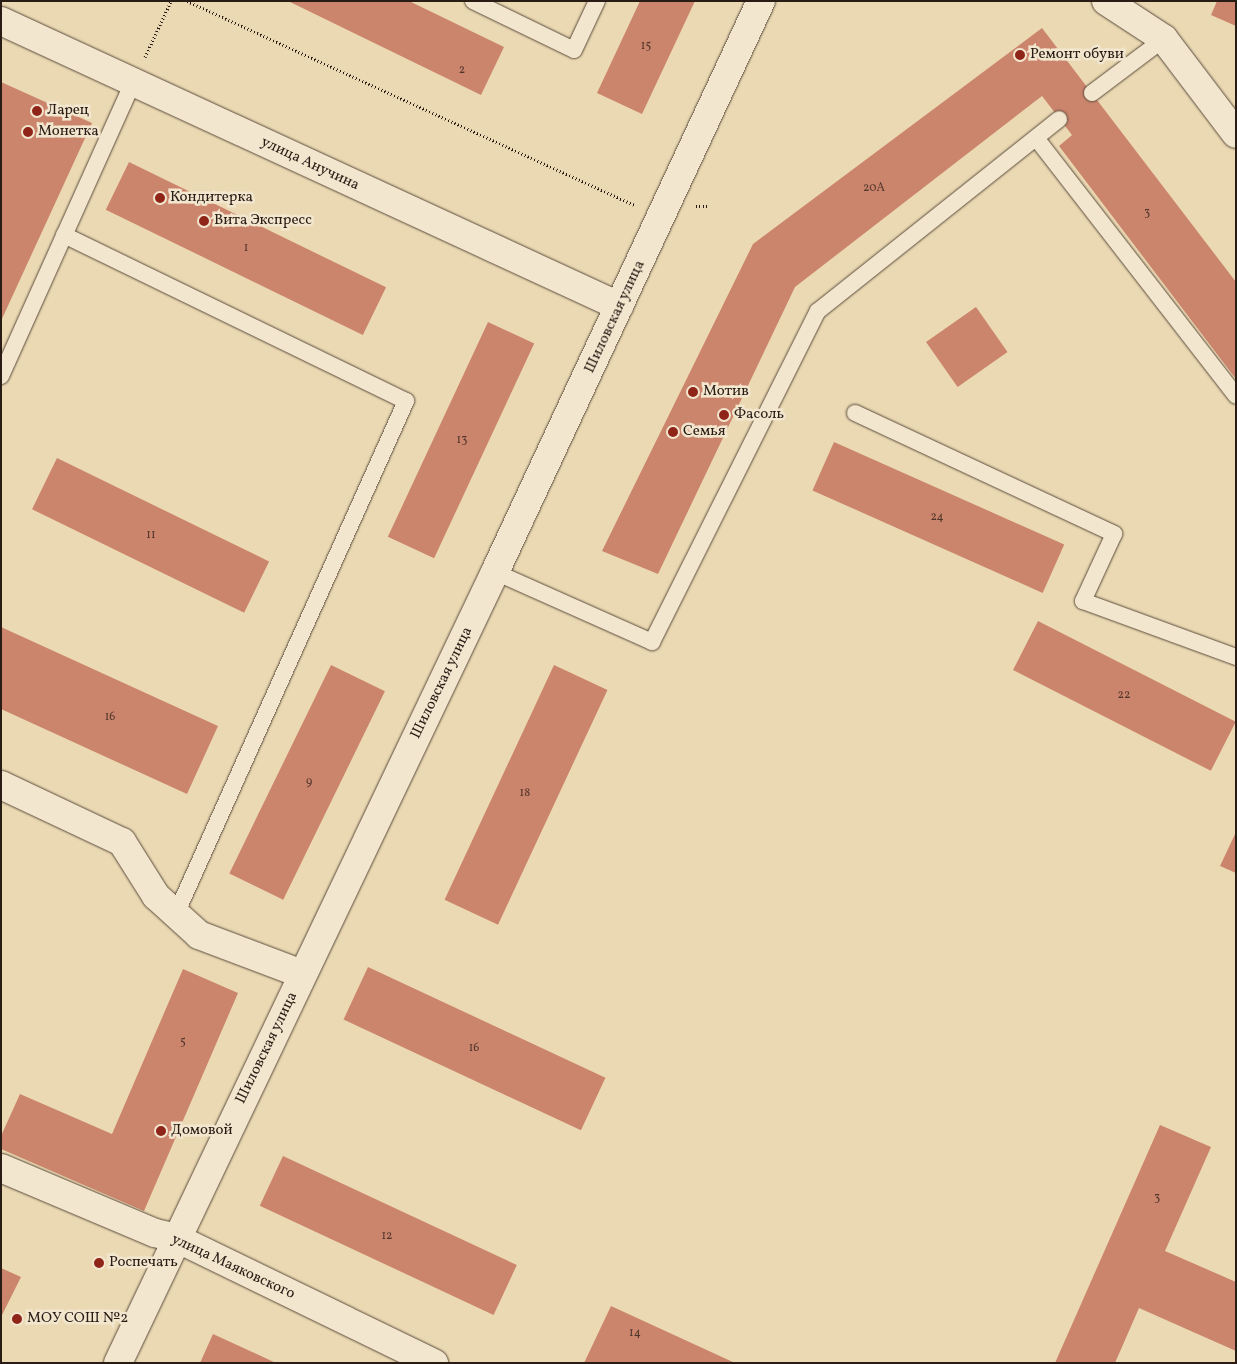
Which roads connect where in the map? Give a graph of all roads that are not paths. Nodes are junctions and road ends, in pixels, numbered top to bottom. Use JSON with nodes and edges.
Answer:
{"nodes":[{"id":1,"x":473,"y":1,"type":"edge"},
{"id":2,"x":597,"y":1,"type":"edge"},
{"id":3,"x":761,"y":1,"type":"edge"},
{"id":4,"x":1106,"y":1,"type":"edge"},
{"id":5,"x":1,"y":21,"type":"edge"},
{"id":6,"x":1164,"y":39,"type":"junction"},
{"id":7,"x":133,"y":82,"type":"junction"},
{"id":8,"x":1092,"y":93,"type":"dead end"},
{"id":9,"x":1060,"y":119,"type":"dead end"},
{"id":10,"x":1236,"y":134,"type":"edge"},
{"id":11,"x":1036,"y":138,"type":"junction"},
{"id":12,"x":64,"y":235,"type":"junction"},
{"id":13,"x":619,"y":306,"type":"junction"},
{"id":14,"x":1,"y":376,"type":"edge"},
{"id":15,"x":1236,"y":396,"type":"edge"},
{"id":16,"x":856,"y":413,"type":"dead end"},
{"id":17,"x":495,"y":572,"type":"junction"},
{"id":18,"x":1236,"y":657,"type":"edge"},
{"id":19,"x":1,"y":785,"type":"edge"},
{"id":20,"x":176,"y":914,"type":"junction"},
{"id":21,"x":302,"y":974,"type":"junction"},
{"id":22,"x":1,"y":1168,"type":"edge"},
{"id":23,"x":176,"y":1238,"type":"junction"},
{"id":24,"x":118,"y":1363,"type":"edge"},
{"id":25,"x":434,"y":1363,"type":"edge"}],
"edges":[{"from":1,"to":2,"type":"lane"},
{"from":3,"to":13,"type":"street","name":"Шиловская улица"},
{"from":4,"to":6,"type":"street"},
{"from":5,"to":7,"type":"street","name":"улица Анучина"},
{"from":6,"to":8,"type":"lane"},
{"from":6,"to":10,"type":"street"},
{"from":7,"to":12,"type":"lane"},
{"from":7,"to":13,"type":"street","name":"улица Анучина"},
{"from":9,"to":11,"type":"lane"},
{"from":11,"to":15,"type":"lane"},
{"from":11,"to":17,"type":"lane"},
{"from":12,"to":14,"type":"lane"},
{"from":12,"to":20,"type":"lane"},
{"from":13,"to":17,"type":"street","name":"Шиловская улица"},
{"from":16,"to":18,"type":"lane"},
{"from":17,"to":21,"type":"street","name":"Шиловская улица"},
{"from":19,"to":20,"type":"street"},
{"from":20,"to":21,"type":"street"},
{"from":21,"to":23,"type":"street","name":"Шиловская улица"},
{"from":22,"to":23,"type":"street","name":"улица Маяковского"},
{"from":23,"to":24,"type":"street","name":"Шиловская улица"},
{"from":23,"to":25,"type":"street","name":"улица Маяковского"}]}
